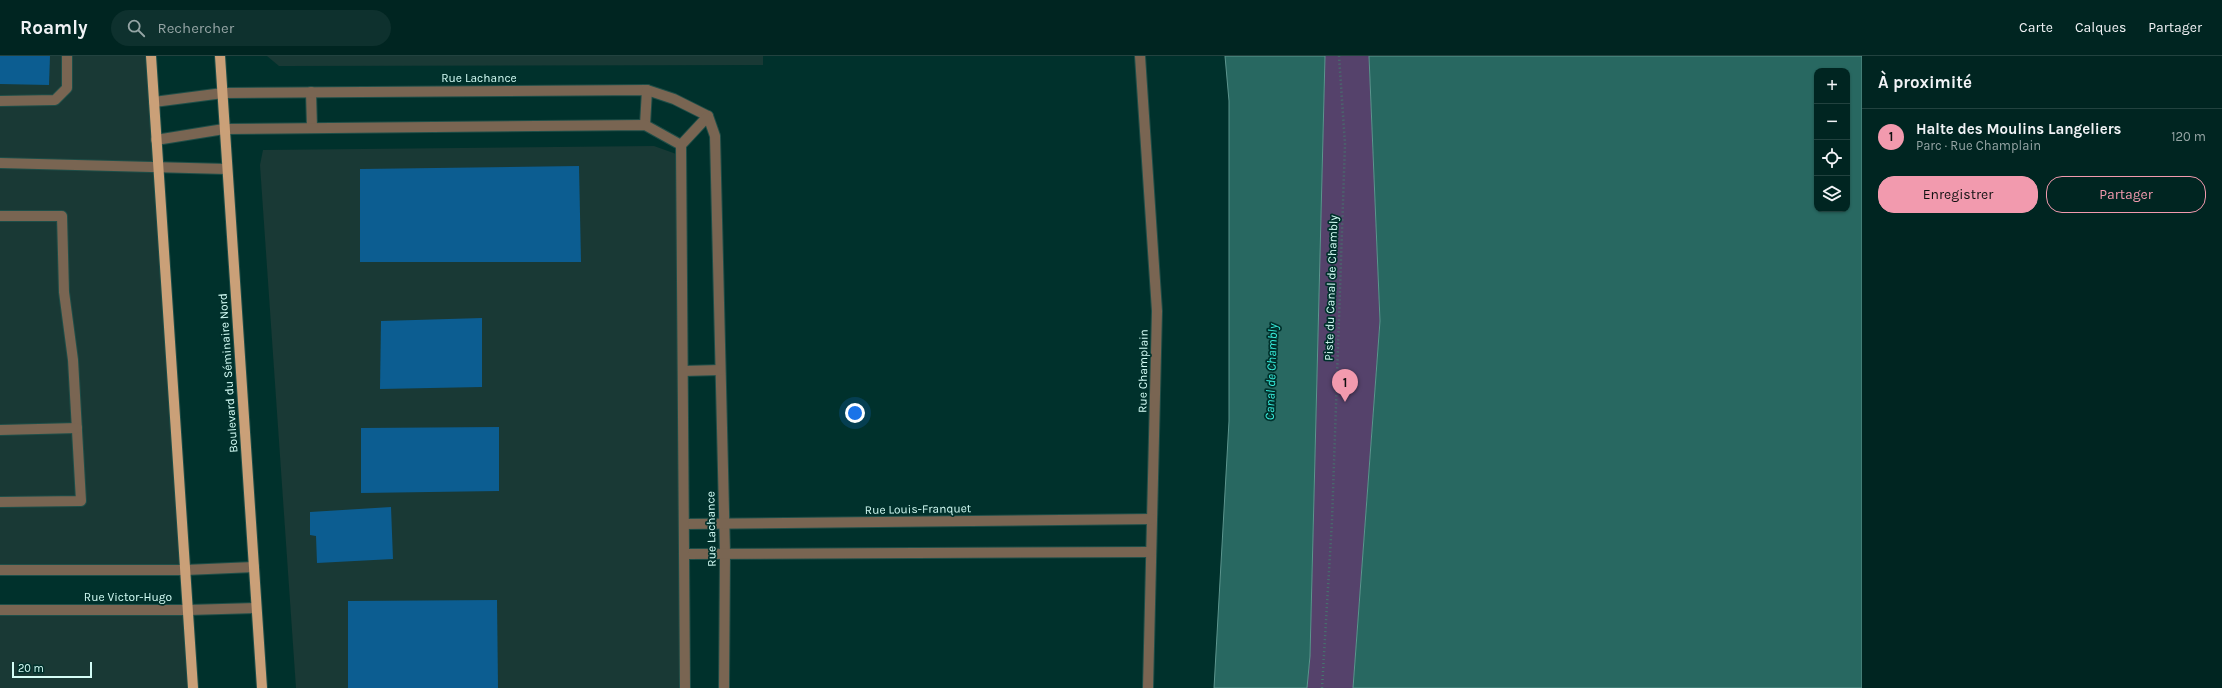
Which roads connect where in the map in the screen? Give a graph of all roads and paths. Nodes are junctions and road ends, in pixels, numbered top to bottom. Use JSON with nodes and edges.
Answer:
{"nodes":[{"id":1,"x":66,"y":56,"type":"edge"},
{"id":2,"x":151,"y":56,"type":"edge"},
{"id":3,"x":220,"y":56,"type":"edge"},
{"id":4,"x":1140,"y":56,"type":"edge"},
{"id":5,"x":1339,"y":56,"type":"edge"},
{"id":6,"x":647,"y":90,"type":"junction"},
{"id":7,"x":311,"y":92,"type":"junction"},
{"id":8,"x":223,"y":93,"type":"junction"},
{"id":9,"x":0,"y":101,"type":"edge"},
{"id":10,"x":154,"y":102,"type":"junction"},
{"id":11,"x":708,"y":116,"type":"junction"},
{"id":12,"x":645,"y":125,"type":"junction"},
{"id":13,"x":312,"y":128,"type":"junction"},
{"id":14,"x":224,"y":129,"type":"junction"},
{"id":15,"x":156,"y":140,"type":"junction"},
{"id":16,"x":681,"y":145,"type":"junction"},
{"id":17,"x":0,"y":163,"type":"edge"},
{"id":18,"x":158,"y":166,"type":"junction"},
{"id":19,"x":228,"y":169,"type":"junction"},
{"id":20,"x":0,"y":216,"type":"edge"},
{"id":21,"x":720,"y":370,"type":"junction"},
{"id":22,"x":683,"y":371,"type":"junction"},
{"id":23,"x":77,"y":428,"type":"junction"},
{"id":24,"x":0,"y":430,"type":"edge"},
{"id":25,"x":0,"y":502,"type":"edge"},
{"id":26,"x":1152,"y":519,"type":"junction"},
{"id":27,"x":684,"y":524,"type":"junction"},
{"id":28,"x":724,"y":524,"type":"junction"},
{"id":29,"x":1151,"y":552,"type":"junction"},
{"id":30,"x":725,"y":553,"type":"junction"},
{"id":31,"x":684,"y":554,"type":"junction"},
{"id":32,"x":254,"y":567,"type":"junction"},
{"id":33,"x":0,"y":570,"type":"edge"},
{"id":34,"x":185,"y":570,"type":"junction"},
{"id":35,"x":256,"y":608,"type":"junction"},
{"id":36,"x":0,"y":610,"type":"edge"},
{"id":37,"x":188,"y":610,"type":"junction"},
{"id":38,"x":193,"y":688,"type":"edge"},
{"id":39,"x":262,"y":688,"type":"edge"},
{"id":40,"x":685,"y":688,"type":"edge"},
{"id":41,"x":724,"y":688,"type":"edge"},
{"id":42,"x":1148,"y":688,"type":"edge"},
{"id":43,"x":1322,"y":688,"type":"edge"}],
"edges":[{"from":1,"to":9,"type":"street"},
{"from":2,"to":10,"type":"main road"},
{"from":3,"to":8,"type":"main road","name":"Boulevard du Séminaire Nord"},
{"from":4,"to":26,"type":"street","name":"Rue Champlain"},
{"from":5,"to":43,"type":"path","name":"Piste du Canal de Chambly"},
{"from":6,"to":7,"type":"street","name":"Rue Lachance"},
{"from":6,"to":11,"type":"street","name":"Rue Lachance"},
{"from":6,"to":12,"type":"street"},
{"from":7,"to":8,"type":"street","name":"Rue Lachance"},
{"from":7,"to":13,"type":"street"},
{"from":8,"to":10,"type":"street","name":"Rue Lachance"},
{"from":8,"to":14,"type":"main road","name":"Boulevard du Séminaire Nord"},
{"from":10,"to":15,"type":"main road"},
{"from":11,"to":16,"type":"street"},
{"from":11,"to":21,"type":"street","name":"Rue Lachance"},
{"from":12,"to":13,"type":"street"},
{"from":12,"to":16,"type":"street"},
{"from":13,"to":14,"type":"street"},
{"from":14,"to":15,"type":"street"},
{"from":14,"to":19,"type":"main road","name":"Boulevard du Séminaire Nord"},
{"from":15,"to":18,"type":"main road"},
{"from":16,"to":22,"type":"street"},
{"from":17,"to":18,"type":"street"},
{"from":18,"to":19,"type":"street"},
{"from":18,"to":34,"type":"main road"},
{"from":19,"to":32,"type":"main road","name":"Boulevard du Séminaire Nord"},
{"from":20,"to":23,"type":"street"},
{"from":21,"to":22,"type":"street"},
{"from":21,"to":28,"type":"street","name":"Rue Lachance"},
{"from":22,"to":27,"type":"street"},
{"from":23,"to":24,"type":"street"},
{"from":23,"to":25,"type":"street"},
{"from":26,"to":28,"type":"street","name":"Rue Louis-Franquet"},
{"from":26,"to":29,"type":"street","name":"Rue Champlain"},
{"from":27,"to":28,"type":"street","name":"Rue Louis-Franquet"},
{"from":27,"to":31,"type":"street"},
{"from":28,"to":30,"type":"street","name":"Rue Lachance"},
{"from":29,"to":30,"type":"street"},
{"from":29,"to":42,"type":"street","name":"Rue Champlain"},
{"from":30,"to":31,"type":"street"},
{"from":30,"to":41,"type":"street","name":"Rue Lachance"},
{"from":31,"to":40,"type":"street"},
{"from":32,"to":34,"type":"street"},
{"from":32,"to":35,"type":"main road","name":"Boulevard du Séminaire Nord"},
{"from":33,"to":34,"type":"street"},
{"from":34,"to":37,"type":"main road"},
{"from":35,"to":37,"type":"street","name":"Rue Victor-Hugo"},
{"from":35,"to":39,"type":"main road","name":"Boulevard du Séminaire Nord"},
{"from":36,"to":37,"type":"street","name":"Rue Victor-Hugo"},
{"from":37,"to":38,"type":"main road"}]}
